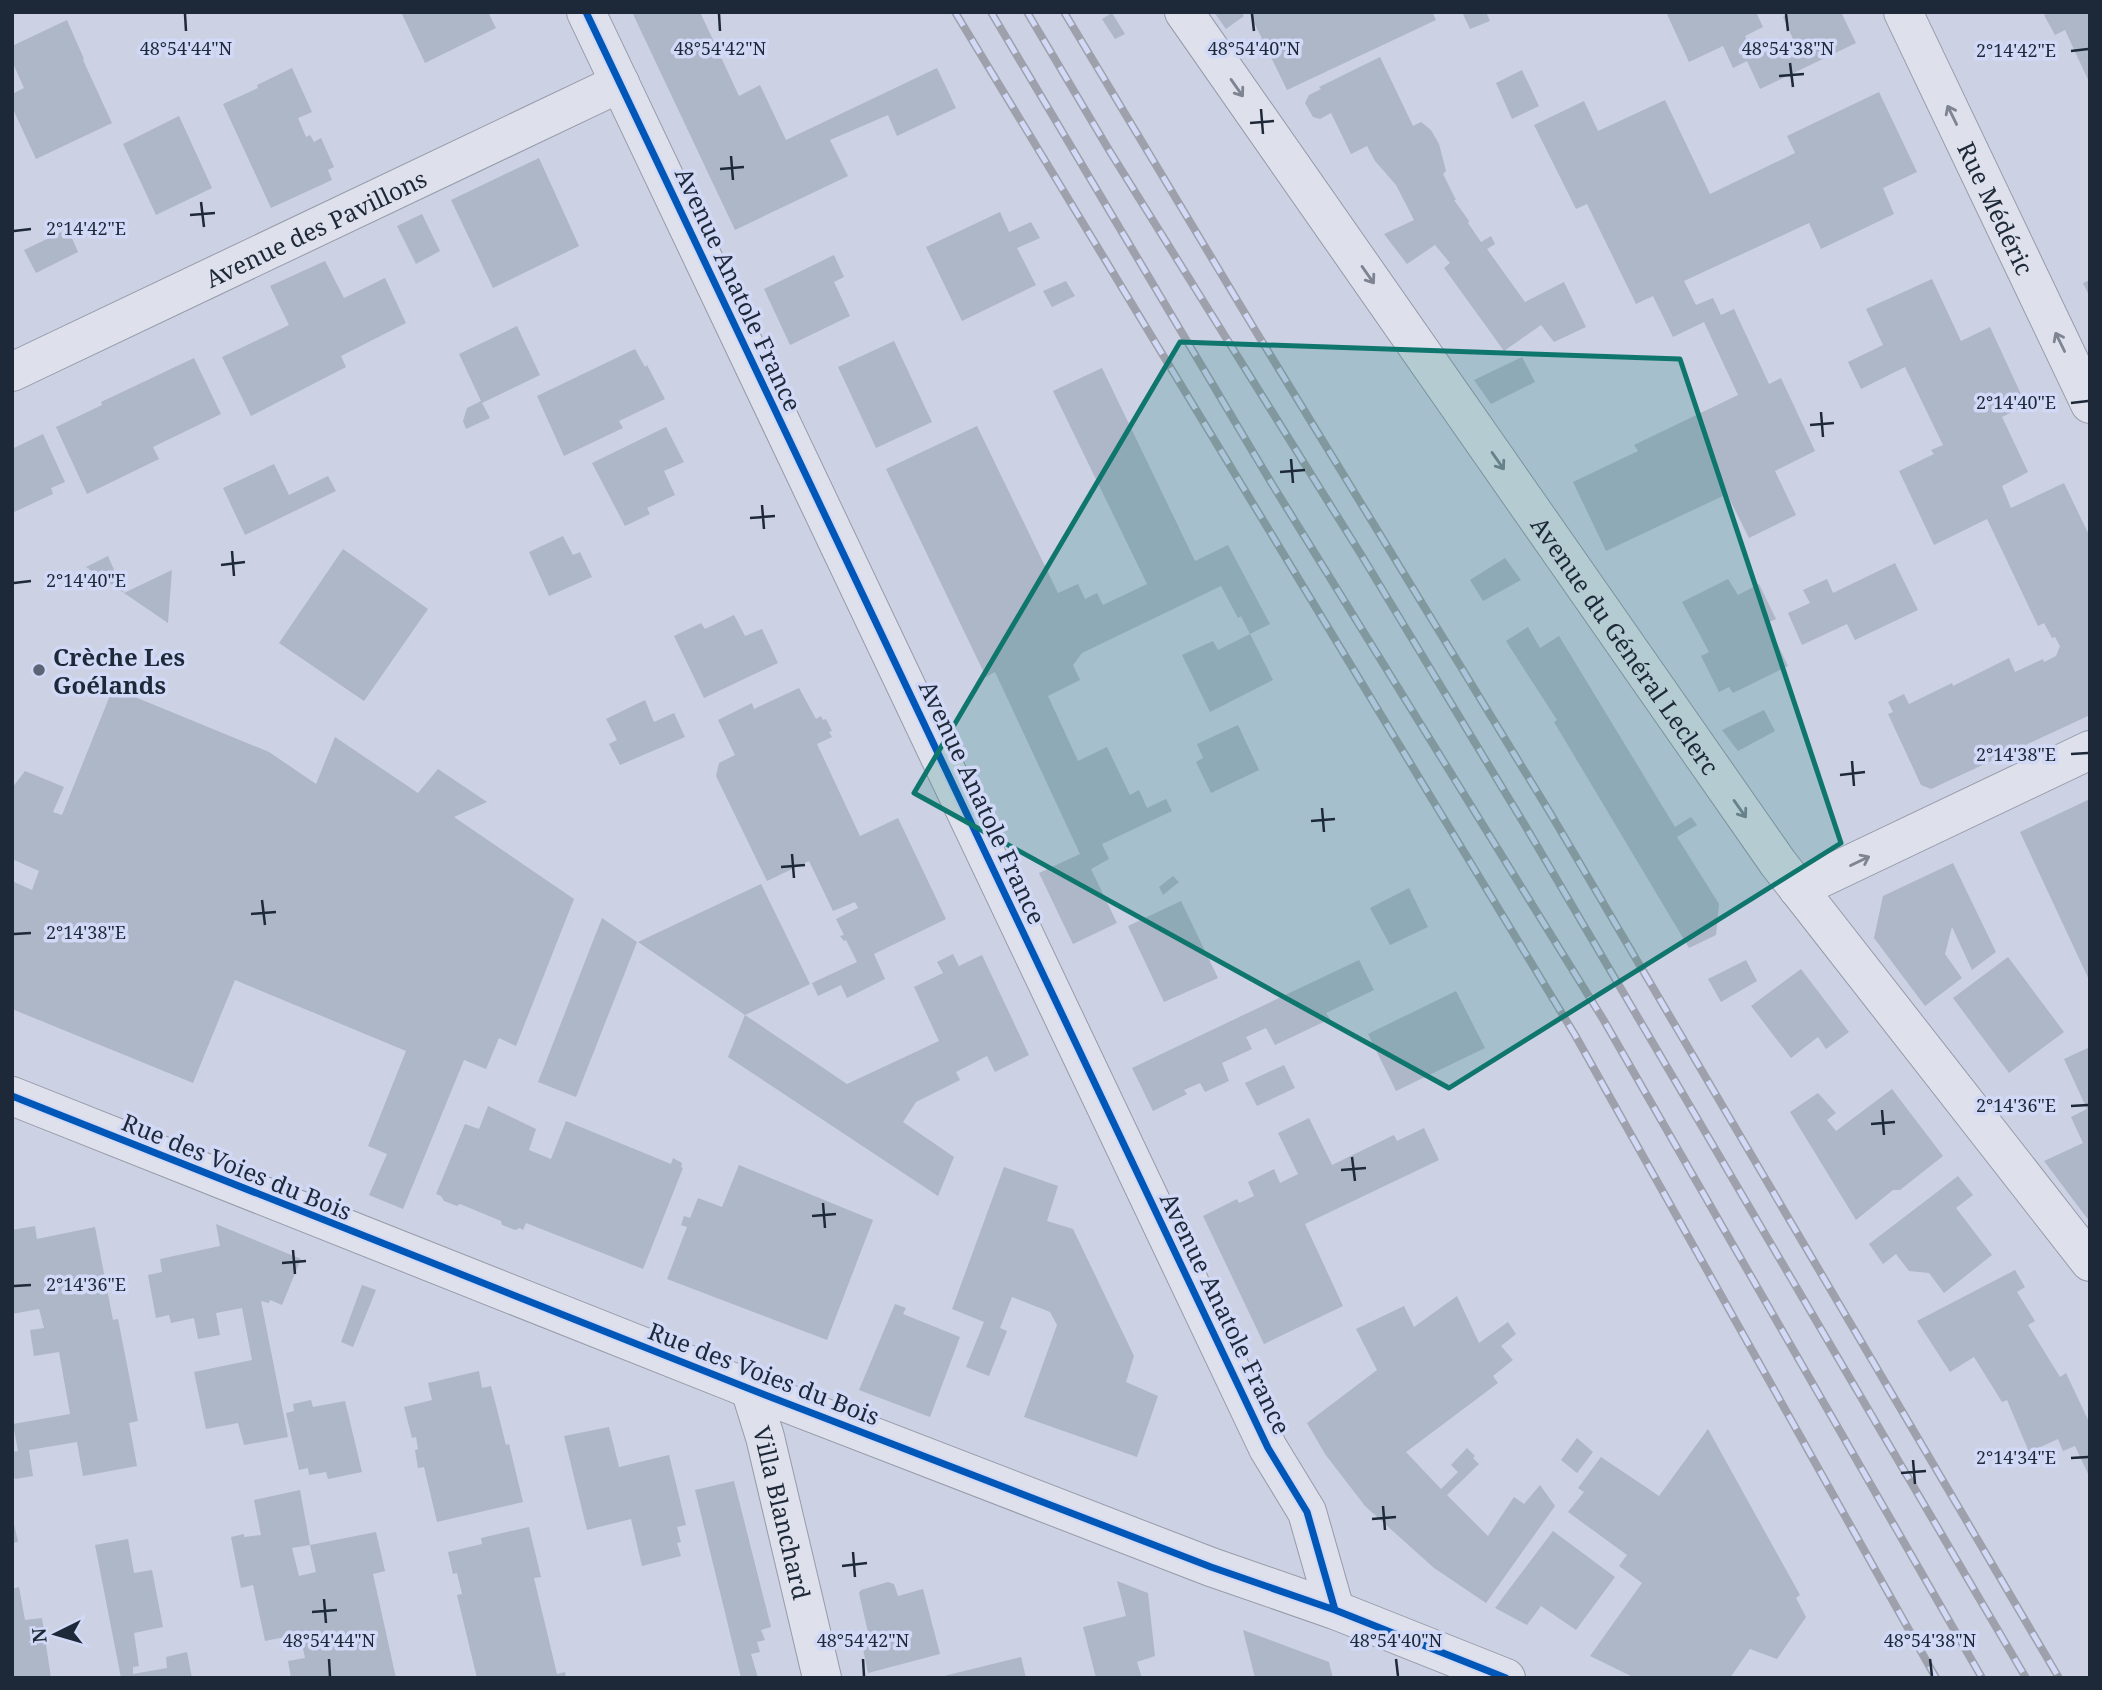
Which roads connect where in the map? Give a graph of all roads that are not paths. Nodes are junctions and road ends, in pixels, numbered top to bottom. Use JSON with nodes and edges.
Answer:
{"nodes":[{"id":1,"x":586,"y":12,"type":"edge"},
{"id":2,"x":1184,"y":12,"type":"edge"},
{"id":3,"x":1903,"y":12,"type":"edge"},
{"id":4,"x":620,"y":83,"type":"junction"},
{"id":5,"x":12,"y":372,"type":"edge"},
{"id":6,"x":2090,"y":404,"type":"edge"},
{"id":7,"x":2090,"y":750,"type":"edge"},
{"id":8,"x":1798,"y":889,"type":"junction"},
{"id":9,"x":12,"y":1096,"type":"edge"},
{"id":10,"x":2090,"y":1262,"type":"edge"},
{"id":11,"x":750,"y":1389,"type":"junction"},
{"id":12,"x":1335,"y":1610,"type":"junction"},
{"id":13,"x":822,"y":1678,"type":"edge"},
{"id":14,"x":1506,"y":1678,"type":"edge"}],
"edges":[{"from":1,"to":4,"type":"street","name":"Avenue Anatole France"},
{"from":2,"to":8,"type":"street","name":"Avenue du Général Leclerc","one_way":true},
{"from":6,"to":3,"type":"street","name":"Rue Médéric","one_way":true},
{"from":4,"to":5,"type":"street","name":"Avenue des Pavillons"},
{"from":4,"to":12,"type":"street","name":"Avenue Anatole France"},
{"from":8,"to":7,"type":"street","one_way":true},
{"from":8,"to":10,"type":"street","name":"Avenue du Général Leclerc"},
{"from":9,"to":11,"type":"street","name":"Rue des Voies du Bois"},
{"from":11,"to":12,"type":"street","name":"Rue des Voies du Bois"},
{"from":11,"to":13,"type":"street","name":"Villa Blanchard"},
{"from":12,"to":14,"type":"street","name":"Rue des Voies du Bois"}]}
